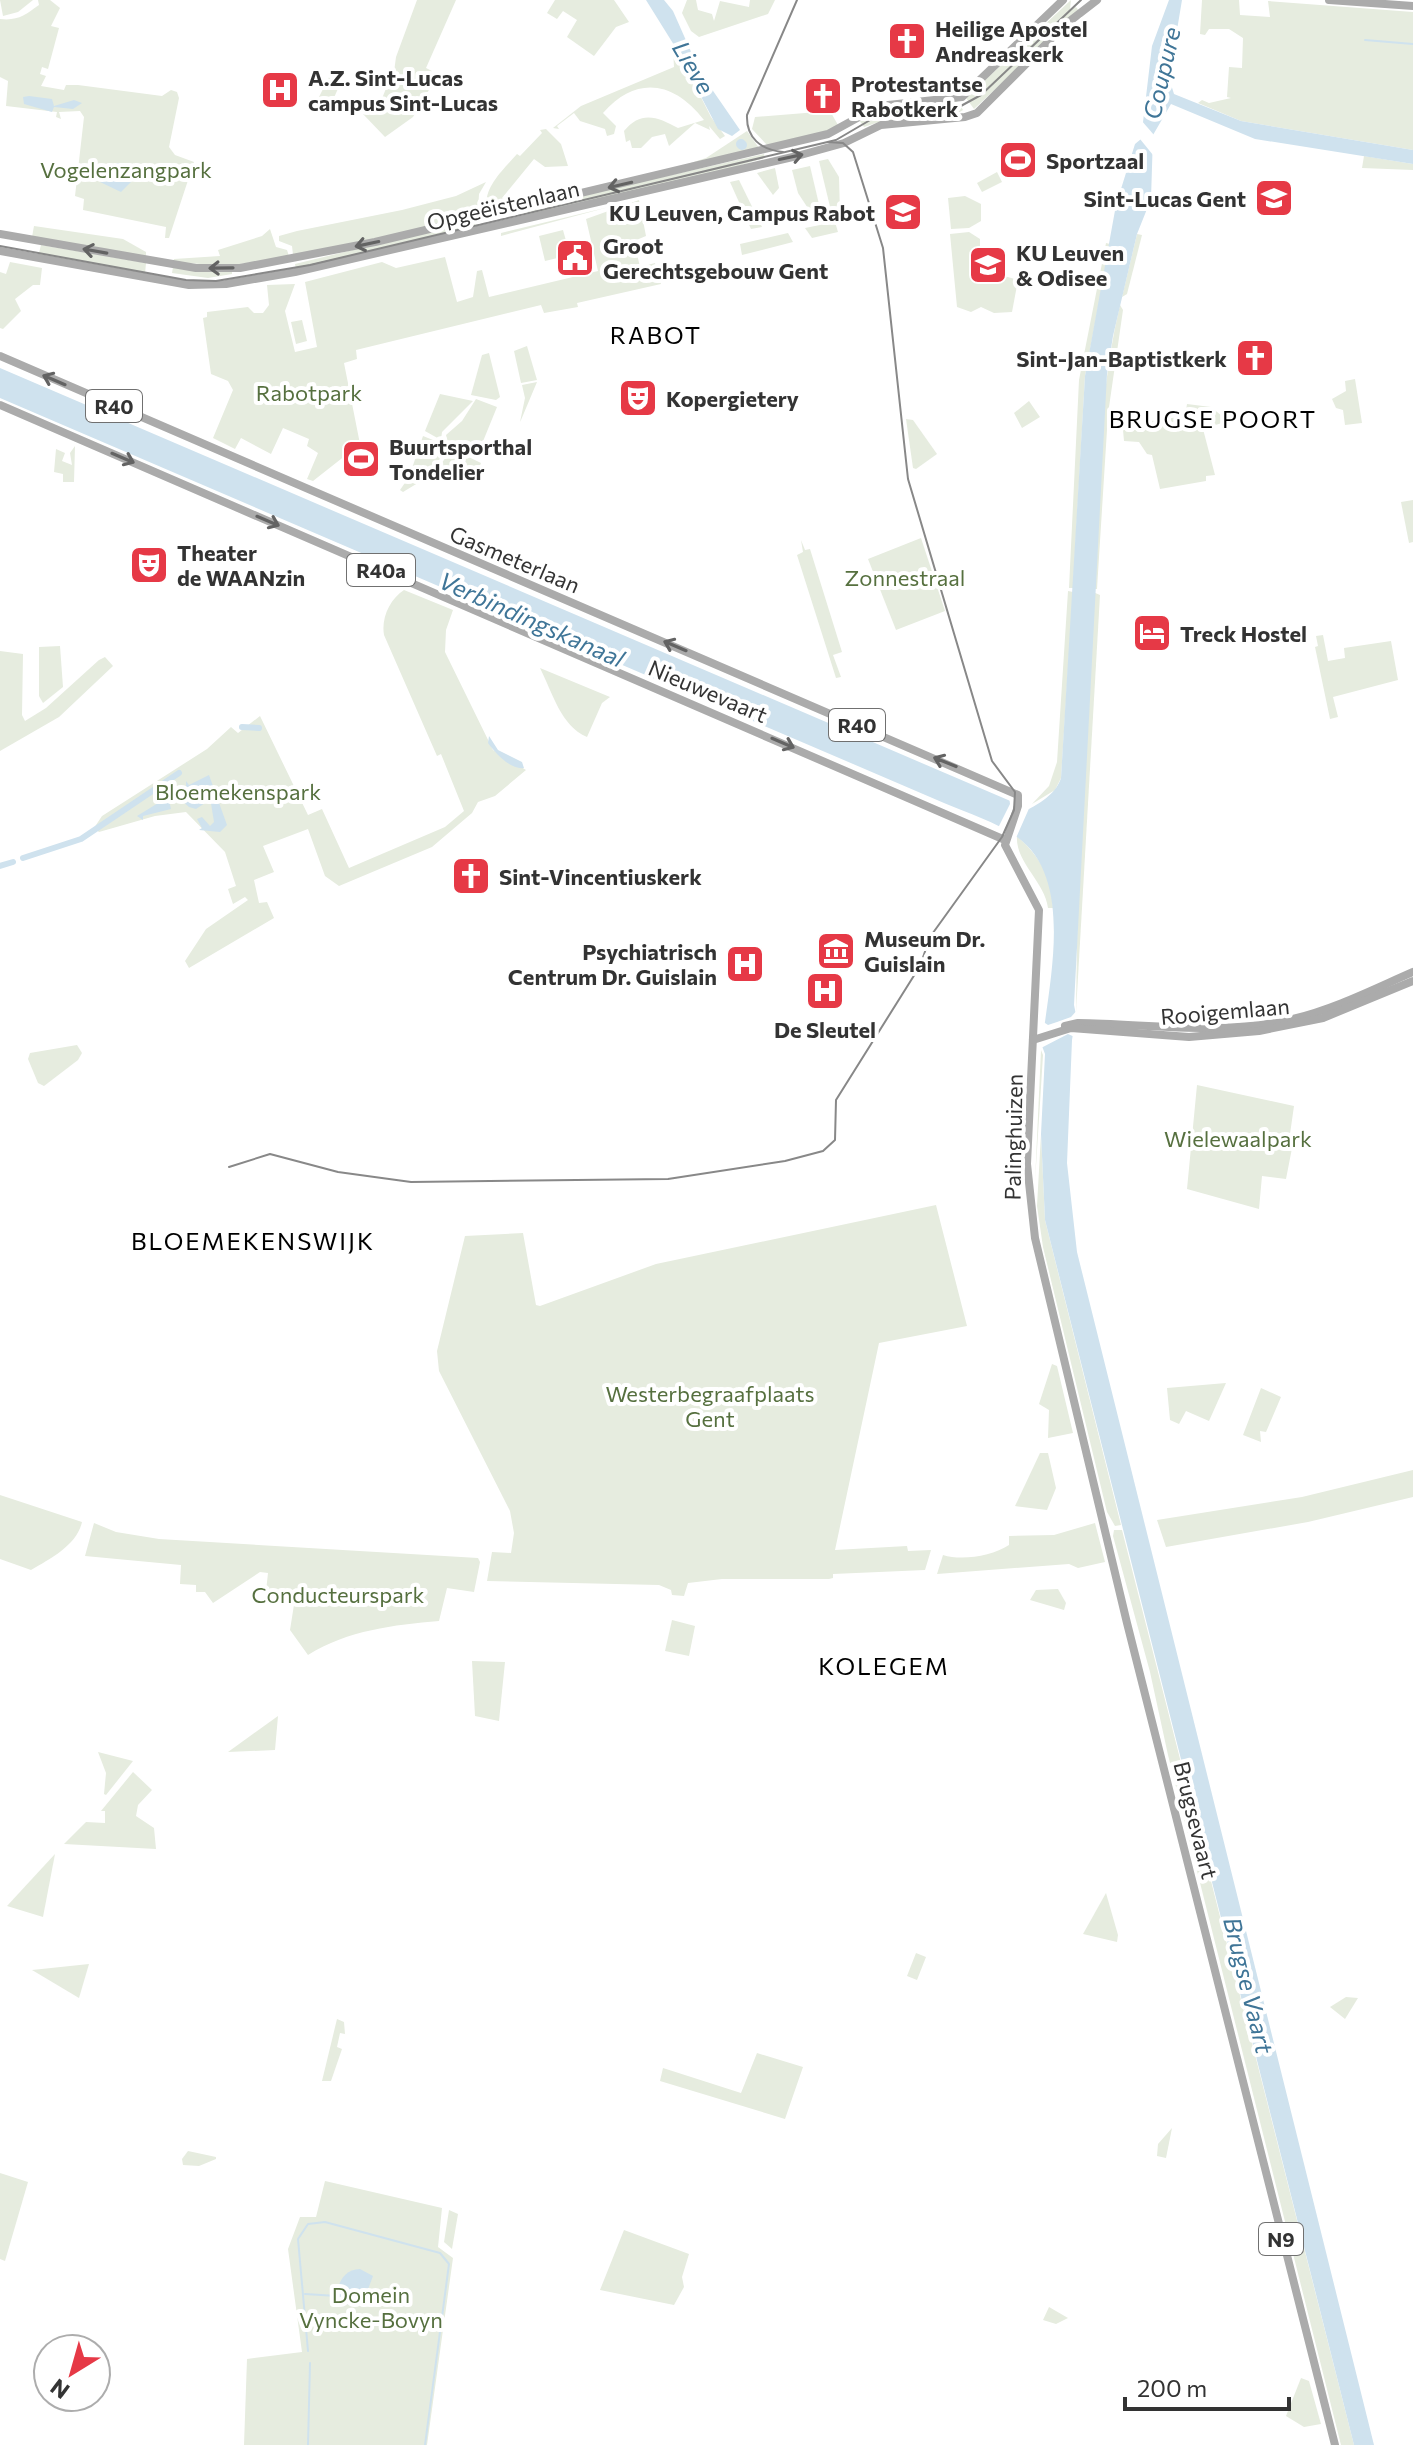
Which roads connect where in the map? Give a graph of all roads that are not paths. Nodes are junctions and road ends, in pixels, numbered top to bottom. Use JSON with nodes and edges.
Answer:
{"nodes":[{"id":1,"x":1063,"y":0,"type":"edge"},
{"id":2,"x":1097,"y":0,"type":"edge"},
{"id":3,"x":1329,"y":0,"type":"edge"},
{"id":4,"x":1413,"y":6,"type":"edge"},
{"id":5,"x":962,"y":97,"type":"junction"},
{"id":6,"x":972,"y":115,"type":"junction"},
{"id":7,"x":0,"y":234,"type":"edge"},
{"id":8,"x":27,"y":240,"type":"junction"},
{"id":9,"x":0,"y":251,"type":"edge"},
{"id":10,"x":23,"y":259,"type":"junction"},
{"id":11,"x":279,"y":261,"type":"junction"},
{"id":12,"x":163,"y":263,"type":"junction"},
{"id":13,"x":282,"y":275,"type":"junction"},
{"id":14,"x":159,"y":280,"type":"junction"},
{"id":15,"x":0,"y":356,"type":"edge"},
{"id":16,"x":0,"y":405,"type":"edge"},
{"id":17,"x":1006,"y":837,"type":"junction"},
{"id":18,"x":1413,"y":972,"type":"edge"},
{"id":19,"x":1413,"y":981,"type":"edge"},
{"id":20,"x":1078,"y":1026,"type":"junction"},
{"id":21,"x":1037,"y":1037,"type":"junction"},
{"id":22,"x":1104,"y":1530,"type":"joint"},
{"id":23,"x":1335,"y":2445,"type":"edge"}],
"edges":[{"from":1,"to":5,"type":"main road"},
{"from":2,"to":6,"type":"main road"},
{"from":3,"to":4,"type":"main road"},
{"from":5,"to":6,"type":"main road"},
{"from":5,"to":11,"type":"main road","name":"Opgeëistenlaan","one_way":true},
{"from":13,"to":6,"type":"main road","name":"Opgeëistenlaan","one_way":true},
{"from":7,"to":8,"type":"main road","name":"Opgeëistenlaan"},
{"from":8,"to":10,"type":"main road"},
{"from":12,"to":8,"type":"main road","name":"Opgeëistenlaan","one_way":true},
{"from":9,"to":10,"type":"main road","name":"Opgeëistenlaan"},
{"from":10,"to":14,"type":"main road","name":"Opgeëistenlaan"},
{"from":11,"to":12,"type":"main road","name":"Opgeëistenlaan","one_way":true},
{"from":11,"to":13,"type":"main road"},
{"from":12,"to":14,"type":"main road"},
{"from":13,"to":14,"type":"main road","name":"Opgeëistenlaan"},
{"from":17,"to":15,"type":"main road","name":"Gasmeterlaan","number":"R40","one_way":true},
{"from":16,"to":17,"type":"main road","name":"Nieuwevaart","number":"R40a","one_way":true},
{"from":17,"to":21,"type":"main road","name":"Palinghuizen"},
{"from":18,"to":20,"type":"main road","name":"Rooigemlaan"},
{"from":19,"to":20,"type":"main road","name":"Rooigemlaan"},
{"from":20,"to":21,"type":"main road","name":"Rooigemlaan"},
{"from":21,"to":22,"type":"main road","name":"Palinghuizen","number":"N9"},
{"from":22,"to":23,"type":"main road","name":"Brugsevaart","number":"N9"}]}
